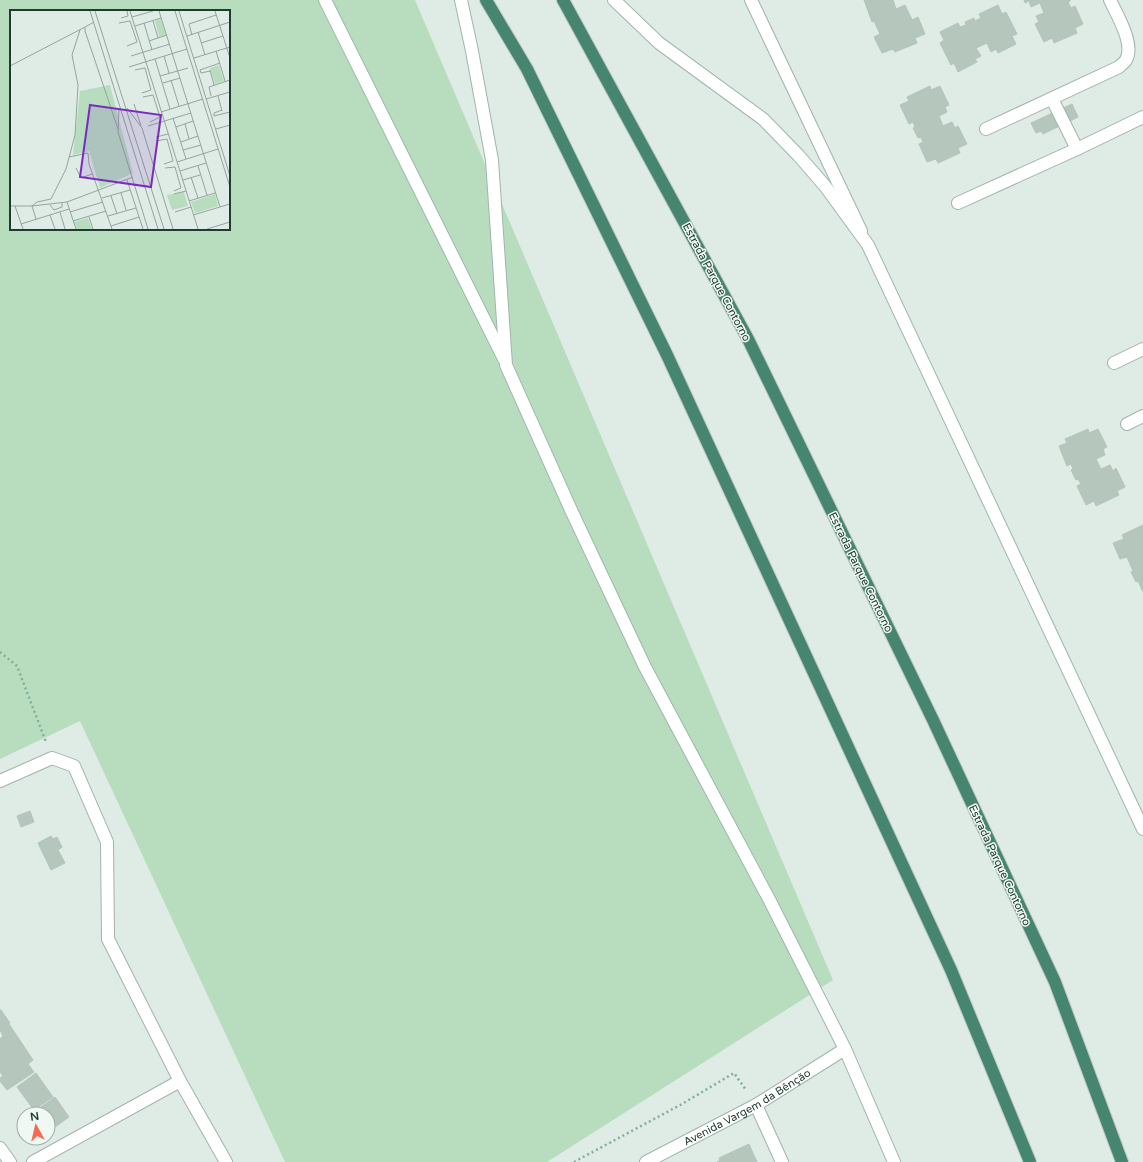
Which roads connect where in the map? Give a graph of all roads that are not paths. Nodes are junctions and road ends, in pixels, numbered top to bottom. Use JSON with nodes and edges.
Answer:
{"nodes":[{"id":1,"x":325,"y":0,"type":"edge"},
{"id":2,"x":461,"y":0,"type":"edge"},
{"id":3,"x":486,"y":0,"type":"edge"},
{"id":4,"x":563,"y":0,"type":"edge"},
{"id":5,"x":614,"y":0,"type":"edge"},
{"id":6,"x":751,"y":0,"type":"edge"},
{"id":7,"x":1110,"y":0,"type":"edge"},
{"id":8,"x":1052,"y":99,"type":"junction"},
{"id":9,"x":1143,"y":117,"type":"edge"},
{"id":10,"x":986,"y":129,"type":"dead end"},
{"id":11,"x":1076,"y":149,"type":"junction"},
{"id":12,"x":958,"y":203,"type":"dead end"},
{"id":13,"x":868,"y":245,"type":"junction"},
{"id":14,"x":1143,"y":349,"type":"edge"},
{"id":15,"x":1114,"y":363,"type":"dead end"},
{"id":16,"x":506,"y":364,"type":"junction"},
{"id":17,"x":1143,"y":416,"type":"edge"},
{"id":18,"x":1127,"y":424,"type":"dead end"},
{"id":19,"x":0,"y":780,"type":"edge"},
{"id":20,"x":1143,"y":829,"type":"edge"},
{"id":21,"x":845,"y":1049,"type":"junction"},
{"id":22,"x":180,"y":1081,"type":"junction"},
{"id":23,"x":756,"y":1105,"type":"junction"},
{"id":24,"x":0,"y":1148,"type":"edge"},
{"id":25,"x":10,"y":1162,"type":"edge"},
{"id":26,"x":33,"y":1162,"type":"edge"},
{"id":27,"x":226,"y":1162,"type":"edge"},
{"id":28,"x":646,"y":1162,"type":"edge"},
{"id":29,"x":782,"y":1162,"type":"edge"},
{"id":30,"x":894,"y":1162,"type":"edge"},
{"id":31,"x":1030,"y":1162,"type":"edge"},
{"id":32,"x":1122,"y":1162,"type":"edge"}],
"edges":[{"from":1,"to":16,"type":"main road"},
{"from":2,"to":16,"type":"main road"},
{"from":3,"to":31,"type":"highway"},
{"from":4,"to":32,"type":"highway","name":"Estrada Parque Contorno"},
{"from":5,"to":13,"type":"main road"},
{"from":6,"to":13,"type":"main road"},
{"from":7,"to":8,"type":"main road"},
{"from":8,"to":10,"type":"main road"},
{"from":8,"to":11,"type":"main road"},
{"from":9,"to":11,"type":"main road"},
{"from":11,"to":12,"type":"main road"},
{"from":13,"to":20,"type":"main road"},
{"from":14,"to":15,"type":"main road"},
{"from":16,"to":21,"type":"main road"},
{"from":17,"to":18,"type":"main road"},
{"from":19,"to":22,"type":"main road"},
{"from":21,"to":23,"type":"main road","name":"Avenida Vargem da Bênção"},
{"from":21,"to":30,"type":"main road"},
{"from":22,"to":26,"type":"main road"},
{"from":22,"to":27,"type":"main road"},
{"from":23,"to":28,"type":"main road","name":"Avenida Vargem da Bênção"},
{"from":23,"to":29,"type":"main road"},
{"from":24,"to":25,"type":"main road"}]}
